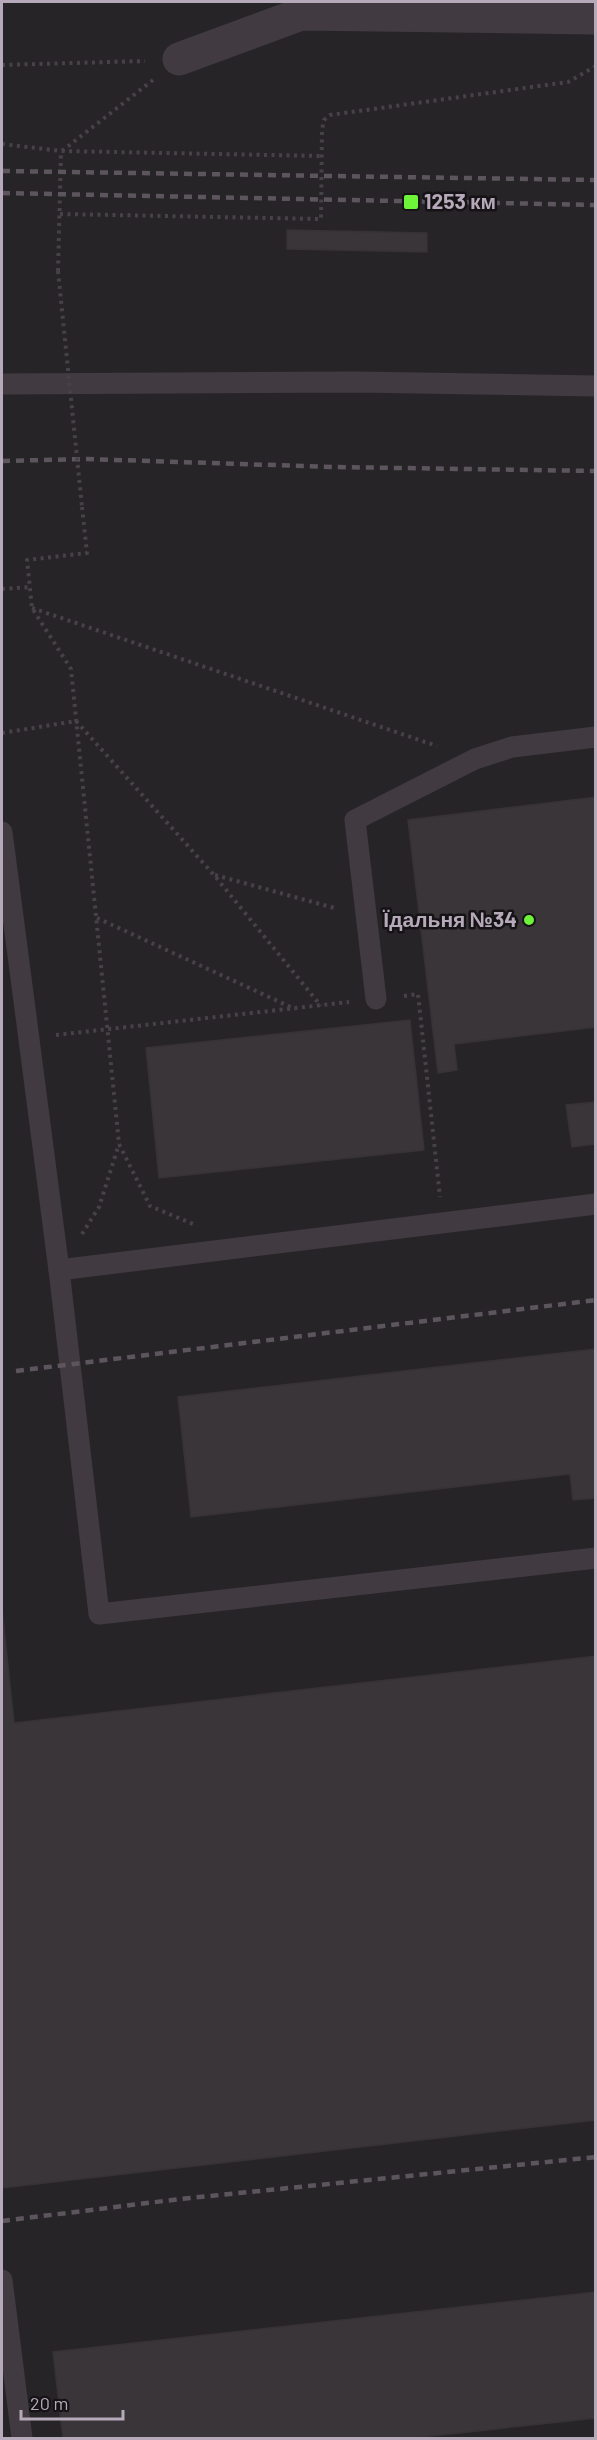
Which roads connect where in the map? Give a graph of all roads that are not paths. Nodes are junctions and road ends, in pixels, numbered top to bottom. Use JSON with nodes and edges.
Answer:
{"nodes":[{"id":1,"x":596,"y":18,"type":"edge"},
{"id":2,"x":179,"y":59,"type":"road end"},
{"id":3,"x":2,"y":384,"type":"edge"},
{"id":4,"x":596,"y":386,"type":"edge"},
{"id":5,"x":596,"y":737,"type":"edge"},
{"id":6,"x":2,"y":832,"type":"edge"},
{"id":7,"x":376,"y":999,"type":"road end"},
{"id":8,"x":596,"y":1204,"type":"edge"},
{"id":9,"x":59,"y":1270,"type":"junction"},
{"id":10,"x":596,"y":1558,"type":"edge"},
{"id":11,"x":2,"y":2280,"type":"edge"},
{"id":12,"x":22,"y":2439,"type":"edge"}],
"edges":[{"from":1,"to":2,"type":"street"},
{"from":3,"to":4,"type":"lane"},
{"from":5,"to":7,"type":"lane"},
{"from":6,"to":9,"type":"lane"},
{"from":8,"to":9,"type":"lane"},
{"from":9,"to":10,"type":"lane"},
{"from":11,"to":12,"type":"lane"}]}
